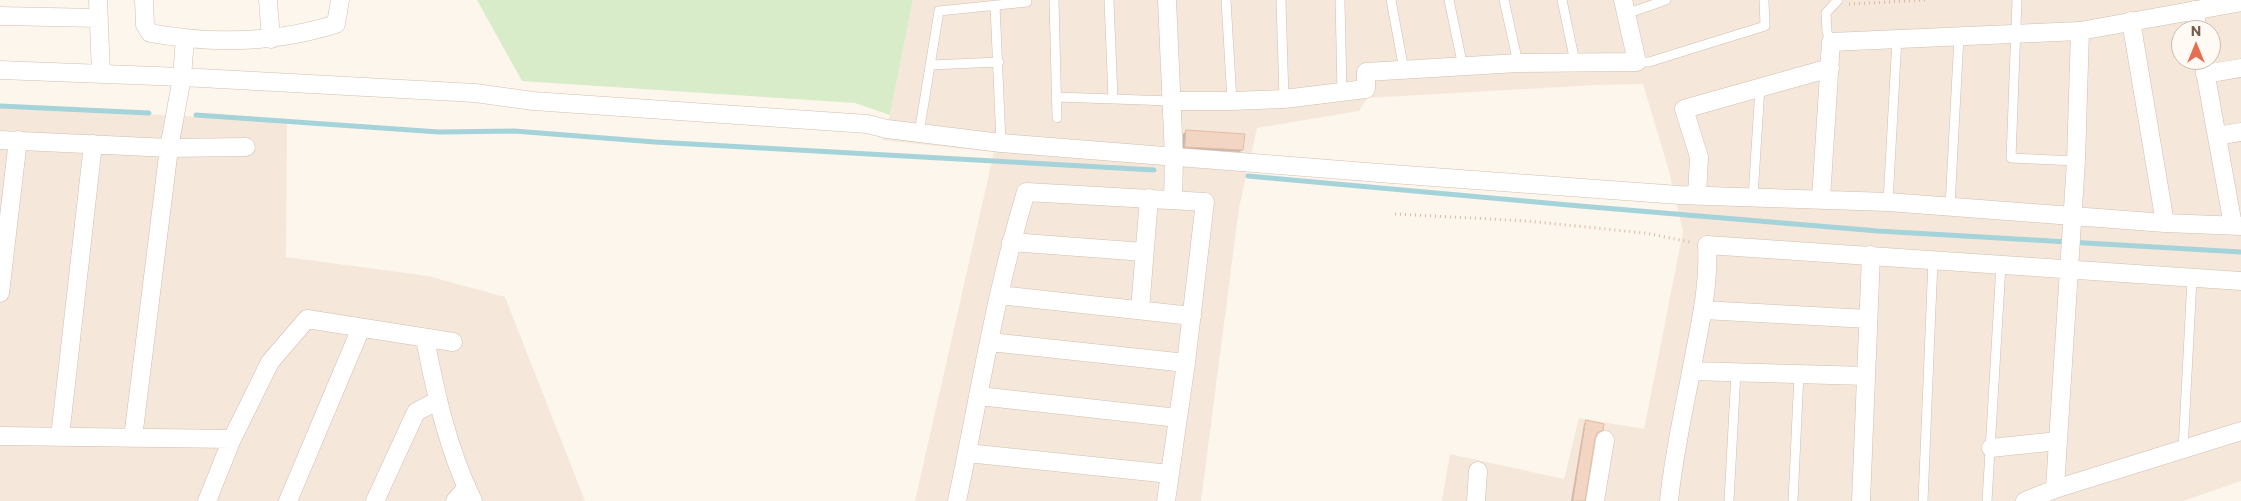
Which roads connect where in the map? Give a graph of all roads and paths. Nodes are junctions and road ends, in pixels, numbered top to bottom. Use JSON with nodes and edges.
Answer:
{"nodes":[{"id":1,"x":98,"y":0,"type":"edge"},
{"id":2,"x":144,"y":0,"type":"edge"},
{"id":3,"x":268,"y":0,"type":"edge"},
{"id":4,"x":340,"y":0,"type":"edge"},
{"id":5,"x":1054,"y":0,"type":"edge"},
{"id":6,"x":1109,"y":0,"type":"edge"},
{"id":7,"x":1167,"y":0,"type":"edge"},
{"id":8,"x":1226,"y":0,"type":"edge"},
{"id":9,"x":1281,"y":0,"type":"edge"},
{"id":10,"x":1340,"y":0,"type":"edge"},
{"id":11,"x":1391,"y":0,"type":"edge"},
{"id":12,"x":1449,"y":0,"type":"edge"},
{"id":13,"x":1504,"y":0,"type":"edge"},
{"id":14,"x":1562,"y":0,"type":"edge"},
{"id":15,"x":1666,"y":0,"type":"edge"},
{"id":16,"x":1764,"y":0,"type":"edge"},
{"id":17,"x":1926,"y":0,"type":"edge"},
{"id":18,"x":2017,"y":0,"type":"edge"},
{"id":19,"x":1027,"y":2,"type":"dead end"},
{"id":20,"x":1835,"y":2,"type":"edge"},
{"id":21,"x":2241,"y":2,"type":"edge"},
{"id":22,"x":996,"y":5,"type":"junction"},
{"id":23,"x":1625,"y":7,"type":"edge"},
{"id":24,"x":2194,"y":10,"type":"junction"},
{"id":25,"x":0,"y":16,"type":"edge"},
{"id":26,"x":99,"y":18,"type":"junction"},
{"id":27,"x":2196,"y":20,"type":"edge"},
{"id":28,"x":2131,"y":21,"type":"junction"},
{"id":29,"x":2080,"y":31,"type":"junction"},
{"id":30,"x":2017,"y":34,"type":"junction"},
{"id":31,"x":1959,"y":36,"type":"junction"},
{"id":32,"x":185,"y":38,"type":"junction"},
{"id":33,"x":1897,"y":38,"type":"junction"},
{"id":34,"x":271,"y":39,"type":"junction"},
{"id":35,"x":1831,"y":42,"type":"junction"},
{"id":36,"x":999,"y":62,"type":"junction"},
{"id":37,"x":1574,"y":62,"type":"junction"},
{"id":38,"x":1637,"y":62,"type":"junction"},
{"id":39,"x":1518,"y":63,"type":"junction"},
{"id":40,"x":930,"y":66,"type":"junction"},
{"id":41,"x":1463,"y":67,"type":"junction"},
{"id":42,"x":2221,"y":67,"type":"edge"},
{"id":43,"x":1830,"y":68,"type":"junction"},
{"id":44,"x":2241,"y":68,"type":"edge"},
{"id":45,"x":0,"y":70,"type":"edge"},
{"id":46,"x":1404,"y":70,"type":"junction"},
{"id":47,"x":2205,"y":70,"type":"edge"},
{"id":48,"x":101,"y":74,"type":"junction"},
{"id":49,"x":182,"y":77,"type":"junction"},
{"id":50,"x":1760,"y":87,"type":"junction"},
{"id":51,"x":1342,"y":92,"type":"junction"},
{"id":52,"x":1056,"y":97,"type":"junction"},
{"id":53,"x":1112,"y":99,"type":"junction"},
{"id":54,"x":1284,"y":99,"type":"junction"},
{"id":55,"x":1171,"y":101,"type":"junction"},
{"id":56,"x":1232,"y":102,"type":"junction"},
{"id":57,"x":1057,"y":118,"type":"dead end"},
{"id":58,"x":2241,"y":132,"type":"edge"},
{"id":59,"x":919,"y":134,"type":"junction"},
{"id":60,"x":2217,"y":136,"type":"junction"},
{"id":61,"x":0,"y":140,"type":"edge"},
{"id":62,"x":18,"y":140,"type":"junction"},
{"id":63,"x":1001,"y":143,"type":"junction"},
{"id":64,"x":93,"y":144,"type":"junction"},
{"id":65,"x":246,"y":147,"type":"dead end"},
{"id":66,"x":169,"y":148,"type":"junction"},
{"id":67,"x":1174,"y":157,"type":"junction"},
{"id":68,"x":2076,"y":161,"type":"junction"},
{"id":69,"x":1697,"y":196,"type":"junction"},
{"id":70,"x":2234,"y":196,"type":"edge"},
{"id":71,"x":1752,"y":197,"type":"junction"},
{"id":72,"x":1148,"y":198,"type":"junction"},
{"id":73,"x":1173,"y":200,"type":"junction"},
{"id":74,"x":1820,"y":200,"type":"junction"},
{"id":75,"x":1888,"y":202,"type":"junction"},
{"id":76,"x":1950,"y":206,"type":"junction"},
{"id":77,"x":1395,"y":214,"type":"dead end"},
{"id":78,"x":2165,"y":223,"type":"junction"},
{"id":79,"x":2071,"y":224,"type":"junction"},
{"id":80,"x":2237,"y":226,"type":"edge"},
{"id":81,"x":1011,"y":242,"type":"junction"},
{"id":82,"x":1707,"y":245,"type":"junction"},
{"id":83,"x":1144,"y":252,"type":"junction"},
{"id":84,"x":1871,"y":255,"type":"junction"},
{"id":85,"x":1933,"y":260,"type":"junction"},
{"id":86,"x":2001,"y":265,"type":"junction"},
{"id":87,"x":2069,"y":267,"type":"junction"},
{"id":88,"x":2192,"y":278,"type":"junction"},
{"id":89,"x":2241,"y":282,"type":"edge"},
{"id":90,"x":0,"y":293,"type":"edge"},
{"id":91,"x":999,"y":295,"type":"junction"},
{"id":92,"x":1140,"y":310,"type":"junction"},
{"id":93,"x":1703,"y":310,"type":"junction"},
{"id":94,"x":1192,"y":316,"type":"junction"},
{"id":95,"x":1868,"y":319,"type":"junction"},
{"id":96,"x":360,"y":328,"type":"junction"},
{"id":97,"x":425,"y":339,"type":"junction"},
{"id":98,"x":453,"y":342,"type":"dead end"},
{"id":99,"x":990,"y":342,"type":"junction"},
{"id":100,"x":1186,"y":363,"type":"junction"},
{"id":101,"x":1691,"y":371,"type":"junction"},
{"id":102,"x":1736,"y":372,"type":"junction"},
{"id":103,"x":1799,"y":374,"type":"junction"},
{"id":104,"x":1866,"y":376,"type":"junction"},
{"id":105,"x":979,"y":396,"type":"junction"},
{"id":106,"x":437,"y":401,"type":"junction"},
{"id":107,"x":1178,"y":418,"type":"junction"},
{"id":108,"x":2241,"y":431,"type":"edge"},
{"id":109,"x":0,"y":436,"type":"edge"},
{"id":110,"x":60,"y":437,"type":"junction"},
{"id":111,"x":133,"y":438,"type":"junction"},
{"id":112,"x":232,"y":439,"type":"junction"},
{"id":113,"x":1605,"y":440,"type":"dead end"},
{"id":114,"x":2058,"y":441,"type":"junction"},
{"id":115,"x":1991,"y":448,"type":"junction"},
{"id":116,"x":2183,"y":450,"type":"junction"},
{"id":117,"x":967,"y":454,"type":"junction"},
{"id":118,"x":1478,"y":471,"type":"dead end"},
{"id":119,"x":1170,"y":474,"type":"junction"},
{"id":120,"x":2055,"y":489,"type":"junction"},
{"id":121,"x":470,"y":494,"type":"edge"},
{"id":122,"x":207,"y":501,"type":"edge"},
{"id":123,"x":288,"y":501,"type":"edge"},
{"id":124,"x":375,"y":501,"type":"edge"},
{"id":125,"x":455,"y":501,"type":"edge"},
{"id":126,"x":957,"y":501,"type":"edge"},
{"id":127,"x":1166,"y":501,"type":"edge"},
{"id":128,"x":1476,"y":501,"type":"edge"},
{"id":129,"x":1595,"y":501,"type":"edge"},
{"id":130,"x":1669,"y":501,"type":"edge"},
{"id":131,"x":1730,"y":501,"type":"edge"},
{"id":132,"x":1794,"y":501,"type":"edge"},
{"id":133,"x":1861,"y":501,"type":"edge"},
{"id":134,"x":1923,"y":501,"type":"edge"},
{"id":135,"x":1987,"y":501,"type":"edge"},
{"id":136,"x":2025,"y":501,"type":"edge"}],
"edges":[{"from":1,"to":26,"type":"street"},
{"from":2,"to":32,"type":"street"},
{"from":3,"to":34,"type":"street"},
{"from":4,"to":34,"type":"street"},
{"from":5,"to":52,"type":"lane"},
{"from":6,"to":53,"type":"lane"},
{"from":7,"to":55,"type":"street"},
{"from":8,"to":56,"type":"lane"},
{"from":9,"to":54,"type":"lane"},
{"from":10,"to":51,"type":"lane"},
{"from":11,"to":46,"type":"lane"},
{"from":12,"to":41,"type":"lane"},
{"from":13,"to":39,"type":"lane"},
{"from":14,"to":37,"type":"lane"},
{"from":15,"to":23,"type":"lane"},
{"from":16,"to":38,"type":"lane"},
{"from":17,"to":20,"type":"path"},
{"from":18,"to":30,"type":"lane"},
{"from":19,"to":22,"type":"lane"},
{"from":20,"to":35,"type":"lane"},
{"from":21,"to":24,"type":"street"},
{"from":22,"to":36,"type":"lane"},
{"from":22,"to":40,"type":"lane"},
{"from":23,"to":38,"type":"street"},
{"from":24,"to":27,"type":"street"},
{"from":24,"to":28,"type":"street"},
{"from":25,"to":26,"type":"street"},
{"from":26,"to":48,"type":"street"},
{"from":28,"to":29,"type":"street"},
{"from":28,"to":78,"type":"street"},
{"from":29,"to":30,"type":"street"},
{"from":29,"to":68,"type":"street"},
{"from":30,"to":31,"type":"street"},
{"from":30,"to":68,"type":"lane"},
{"from":31,"to":33,"type":"street"},
{"from":31,"to":76,"type":"lane"},
{"from":32,"to":34,"type":"street"},
{"from":32,"to":49,"type":"street"},
{"from":33,"to":35,"type":"street"},
{"from":33,"to":75,"type":"lane"},
{"from":35,"to":43,"type":"street"},
{"from":36,"to":40,"type":"lane"},
{"from":36,"to":63,"type":"lane"},
{"from":37,"to":38,"type":"street"},
{"from":37,"to":39,"type":"street"},
{"from":39,"to":41,"type":"street"},
{"from":40,"to":59,"type":"lane"},
{"from":41,"to":46,"type":"street"},
{"from":42,"to":44,"type":"street"},
{"from":43,"to":50,"type":"street"},
{"from":43,"to":74,"type":"street"},
{"from":45,"to":48,"type":"street"},
{"from":46,"to":51,"type":"street"},
{"from":47,"to":60,"type":"street"},
{"from":48,"to":49,"type":"street"},
{"from":49,"to":59,"type":"street"},
{"from":49,"to":66,"type":"street"},
{"from":50,"to":69,"type":"street"},
{"from":50,"to":71,"type":"lane"},
{"from":51,"to":54,"type":"street"},
{"from":52,"to":53,"type":"lane"},
{"from":52,"to":57,"type":"lane"},
{"from":53,"to":55,"type":"lane"},
{"from":54,"to":56,"type":"street"},
{"from":55,"to":56,"type":"street"},
{"from":55,"to":67,"type":"street"},
{"from":58,"to":60,"type":"street"},
{"from":59,"to":63,"type":"street"},
{"from":60,"to":70,"type":"street"},
{"from":61,"to":62,"type":"street"},
{"from":62,"to":64,"type":"street"},
{"from":62,"to":90,"type":"street"},
{"from":63,"to":67,"type":"street"},
{"from":64,"to":66,"type":"street"},
{"from":64,"to":110,"type":"street"},
{"from":65,"to":66,"type":"street"},
{"from":66,"to":111,"type":"street"},
{"from":67,"to":69,"type":"street"},
{"from":67,"to":73,"type":"street"},
{"from":68,"to":79,"type":"street"},
{"from":69,"to":71,"type":"street"},
{"from":70,"to":80,"type":"street"},
{"from":71,"to":74,"type":"street"},
{"from":72,"to":73,"type":"street"},
{"from":72,"to":81,"type":"street"},
{"from":72,"to":83,"type":"street"},
{"from":73,"to":94,"type":"street"},
{"from":74,"to":75,"type":"street"},
{"from":75,"to":76,"type":"street"},
{"from":76,"to":79,"type":"street"},
{"from":77,"to":82,"type":"path"},
{"from":78,"to":79,"type":"street"},
{"from":78,"to":80,"type":"street"},
{"from":79,"to":87,"type":"street"},
{"from":81,"to":83,"type":"street"},
{"from":81,"to":91,"type":"street"},
{"from":82,"to":84,"type":"street"},
{"from":82,"to":93,"type":"street"},
{"from":83,"to":92,"type":"street"},
{"from":84,"to":85,"type":"street"},
{"from":84,"to":95,"type":"street"},
{"from":85,"to":86,"type":"street"},
{"from":85,"to":134,"type":"lane"},
{"from":86,"to":87,"type":"street"},
{"from":86,"to":115,"type":"lane"},
{"from":87,"to":88,"type":"street"},
{"from":87,"to":114,"type":"street"},
{"from":88,"to":89,"type":"street"},
{"from":88,"to":116,"type":"lane"},
{"from":91,"to":92,"type":"street"},
{"from":91,"to":99,"type":"street"},
{"from":92,"to":94,"type":"street"},
{"from":93,"to":95,"type":"street"},
{"from":93,"to":101,"type":"street"},
{"from":94,"to":100,"type":"street"},
{"from":95,"to":104,"type":"street"},
{"from":96,"to":97,"type":"street"},
{"from":96,"to":112,"type":"street"},
{"from":96,"to":123,"type":"street"},
{"from":97,"to":98,"type":"street"},
{"from":97,"to":106,"type":"street"},
{"from":99,"to":100,"type":"street"},
{"from":99,"to":105,"type":"street"},
{"from":100,"to":107,"type":"street"},
{"from":101,"to":102,"type":"street"},
{"from":101,"to":130,"type":"street"},
{"from":102,"to":103,"type":"street"},
{"from":102,"to":131,"type":"lane"},
{"from":103,"to":104,"type":"street"},
{"from":103,"to":132,"type":"lane"},
{"from":104,"to":133,"type":"street"},
{"from":105,"to":107,"type":"street"},
{"from":105,"to":117,"type":"street"},
{"from":106,"to":121,"type":"street"},
{"from":106,"to":124,"type":"street"},
{"from":107,"to":119,"type":"street"},
{"from":108,"to":116,"type":"street"},
{"from":109,"to":110,"type":"street"},
{"from":110,"to":111,"type":"street"},
{"from":111,"to":112,"type":"street"},
{"from":112,"to":122,"type":"street"},
{"from":113,"to":129,"type":"street"},
{"from":114,"to":115,"type":"street"},
{"from":114,"to":120,"type":"street"},
{"from":115,"to":135,"type":"lane"},
{"from":116,"to":120,"type":"street"},
{"from":117,"to":119,"type":"street"},
{"from":117,"to":126,"type":"street"},
{"from":118,"to":128,"type":"street"},
{"from":119,"to":127,"type":"street"},
{"from":120,"to":136,"type":"street"},
{"from":121,"to":125,"type":"street"}]}
